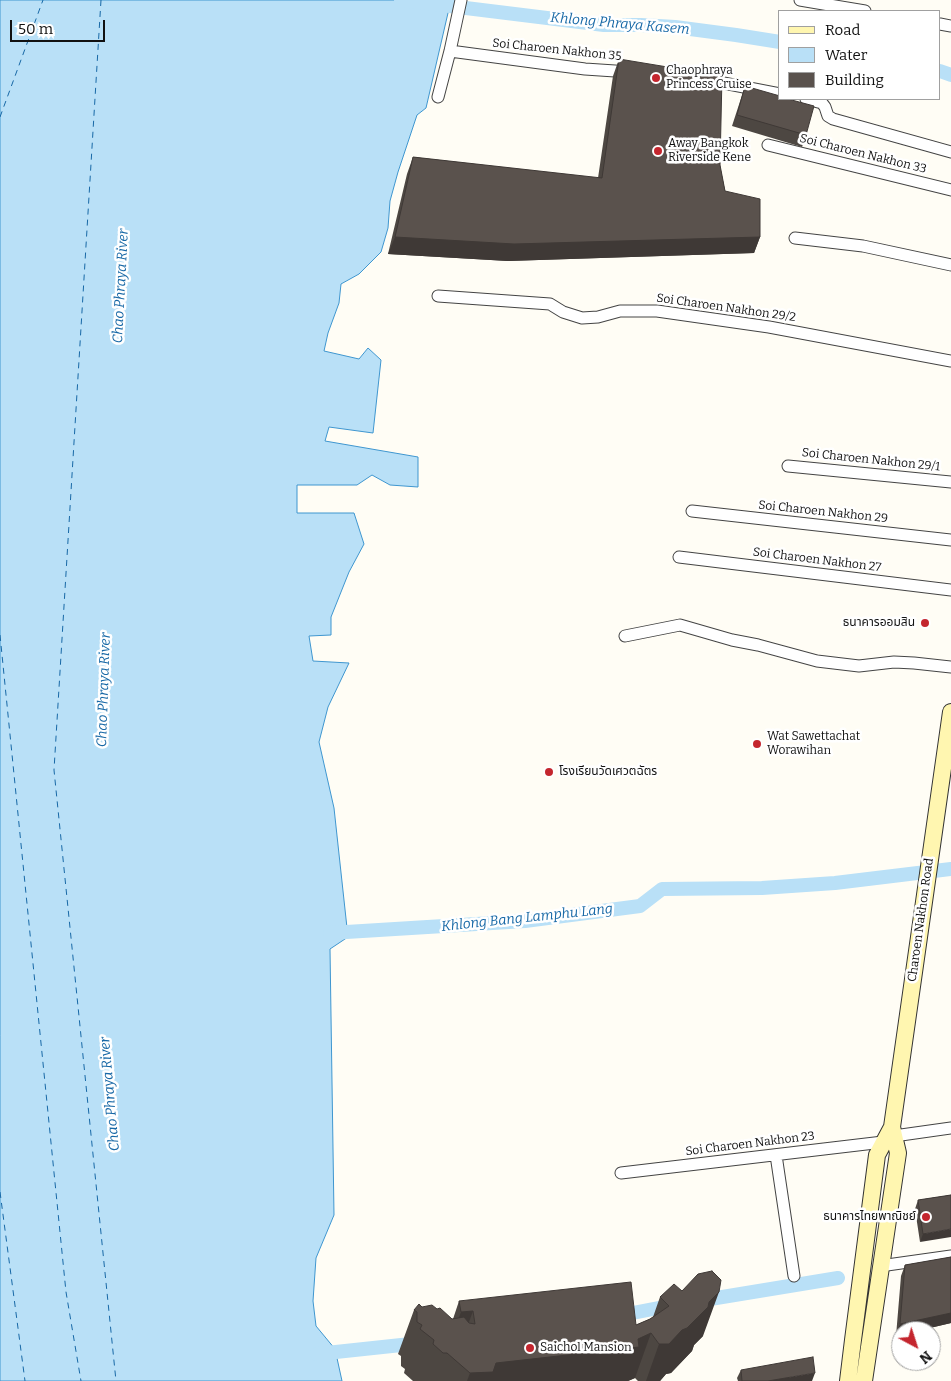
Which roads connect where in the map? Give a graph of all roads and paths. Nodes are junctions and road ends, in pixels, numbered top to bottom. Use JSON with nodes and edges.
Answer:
{"nodes":[{"id":1,"x":800,"y":0,"type":"edge"},
{"id":2,"x":460,"y":5,"type":"edge"},
{"id":3,"x":859,"y":10,"type":"edge"},
{"id":4,"x":450,"y":51,"type":"junction"},
{"id":5,"x":641,"y":73,"type":"edge"},
{"id":6,"x":701,"y":80,"type":"edge"},
{"id":7,"x":778,"y":94,"type":"edge"},
{"id":8,"x":438,"y":97,"type":"dead end"},
{"id":9,"x":813,"y":100,"type":"edge"},
{"id":10,"x":768,"y":145,"type":"dead end"},
{"id":11,"x":951,"y":152,"type":"edge"},
{"id":12,"x":951,"y":190,"type":"edge"},
{"id":13,"x":795,"y":238,"type":"dead end"},
{"id":14,"x":951,"y":265,"type":"edge"},
{"id":15,"x":438,"y":296,"type":"dead end"},
{"id":16,"x":951,"y":361,"type":"edge"},
{"id":17,"x":788,"y":466,"type":"dead end"},
{"id":18,"x":951,"y":482,"type":"edge"},
{"id":19,"x":692,"y":511,"type":"dead end"},
{"id":20,"x":951,"y":540,"type":"edge"},
{"id":21,"x":679,"y":557,"type":"dead end"},
{"id":22,"x":951,"y":590,"type":"edge"},
{"id":23,"x":625,"y":636,"type":"dead end"},
{"id":24,"x":951,"y":667,"type":"edge"},
{"id":25,"x":951,"y":712,"type":"edge"},
{"id":26,"x":951,"y":1128,"type":"edge"},
{"id":27,"x":890,"y":1135,"type":"junction"},
{"id":28,"x":776,"y":1155,"type":"junction"},
{"id":29,"x":621,"y":1173,"type":"dead end"},
{"id":30,"x":951,"y":1256,"type":"edge"},
{"id":31,"x":880,"y":1266,"type":"junction"},
{"id":32,"x":794,"y":1276,"type":"dead end"},
{"id":33,"x":848,"y":1381,"type":"edge"},
{"id":34,"x":864,"y":1381,"type":"edge"}],
"edges":[{"from":1,"to":3,"type":"street"},
{"from":2,"to":4,"type":"street"},
{"from":4,"to":5,"type":"street","name":"Soi Charoen Nakhon 35"},
{"from":4,"to":8,"type":"street"},
{"from":6,"to":7,"type":"street"},
{"from":9,"to":11,"type":"street"},
{"from":10,"to":12,"type":"street","name":"Soi Charoen Nakhon 33"},
{"from":13,"to":14,"type":"street"},
{"from":15,"to":16,"type":"street","name":"Soi Charoen Nakhon 29/2"},
{"from":17,"to":18,"type":"street","name":"Soi Charoen Nakhon 29/1"},
{"from":19,"to":20,"type":"street","name":"Soi Charoen Nakhon 29"},
{"from":21,"to":22,"type":"street","name":"Soi Charoen Nakhon 27"},
{"from":23,"to":24,"type":"street"},
{"from":25,"to":27,"type":"main road","name":"Charoen Nakhon Road"},
{"from":26,"to":27,"type":"street","name":"Soi Charoen Nakhon 23"},
{"from":27,"to":28,"type":"street","name":"Soi Charoen Nakhon 23"},
{"from":27,"to":31,"type":"main road","name":"Charoen Nakhon Road"},
{"from":27,"to":33,"type":"main road","name":"Charoen Nakhon Road"},
{"from":28,"to":29,"type":"street","name":"Soi Charoen Nakhon 23"},
{"from":28,"to":32,"type":"street"},
{"from":30,"to":31,"type":"street"},
{"from":31,"to":34,"type":"main road","name":"Charoen Nakhon Road"}]}
